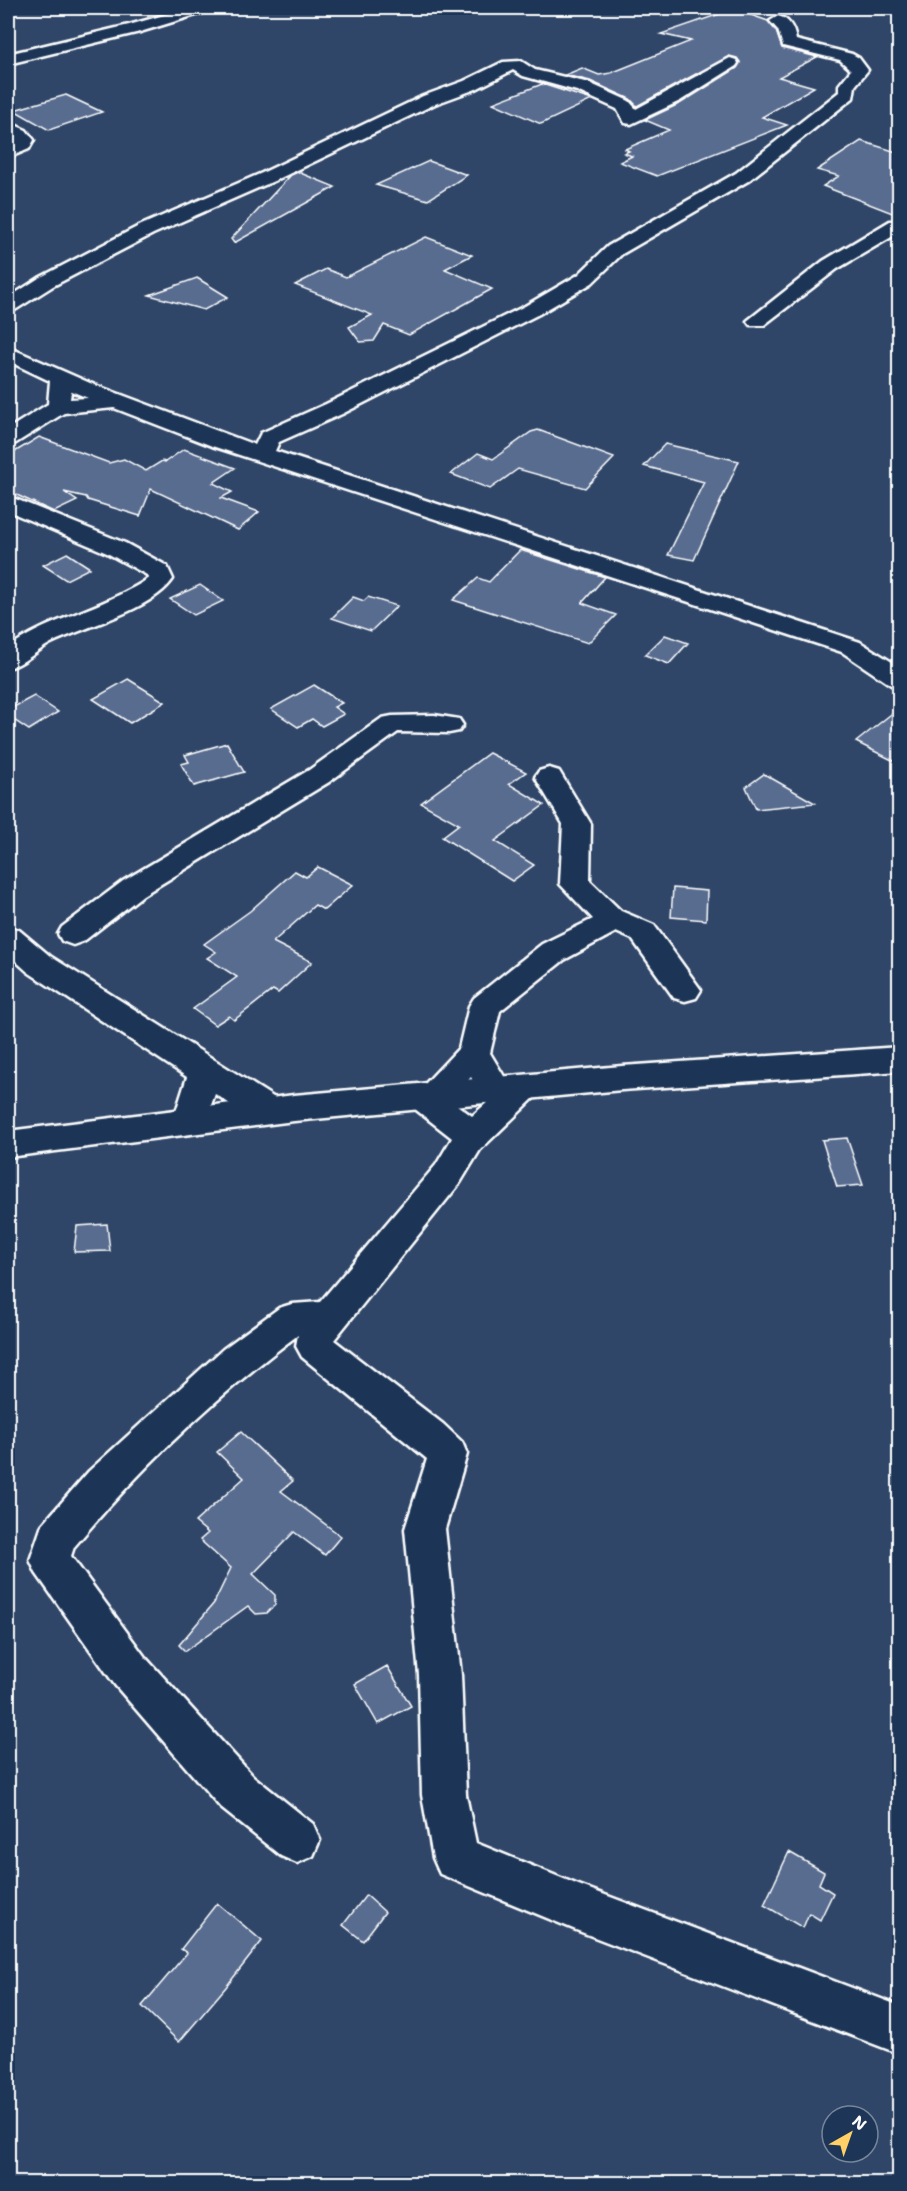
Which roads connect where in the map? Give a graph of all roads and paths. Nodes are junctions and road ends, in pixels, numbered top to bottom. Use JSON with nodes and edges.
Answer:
{"nodes":[{"id":1,"x":204,"y":8,"type":"edge"},
{"id":2,"x":778,"y":21,"type":"dead end"},
{"id":3,"x":8,"y":59,"type":"edge"},
{"id":4,"x":730,"y":63,"type":"dead end"},
{"id":5,"x":8,"y":127,"type":"edge"},
{"id":6,"x":8,"y":153,"type":"edge"},
{"id":7,"x":897,"y":225,"type":"dead end"},
{"id":8,"x":8,"y":306,"type":"edge"},
{"id":9,"x":757,"y":321,"type":"dead end"},
{"id":10,"x":8,"y":354,"type":"edge"},
{"id":11,"x":61,"y":378,"type":"junction"},
{"id":12,"x":117,"y":401,"type":"junction"},
{"id":13,"x":59,"y":407,"type":"junction"},
{"id":14,"x":8,"y":438,"type":"edge"},
{"id":15,"x":262,"y":455,"type":"junction"},
{"id":16,"x":8,"y":503,"type":"edge"},
{"id":17,"x":8,"y":660,"type":"edge"},
{"id":18,"x":900,"y":679,"type":"edge"},
{"id":19,"x":449,"y":725,"type":"dead end"},
{"id":20,"x":549,"y":777,"type":"dead end"},
{"id":21,"x":610,"y":918,"type":"junction"},
{"id":22,"x":73,"y":934,"type":"junction"},
{"id":23,"x":9,"y":938,"type":"edge"},
{"id":24,"x":69,"y":983,"type":"junction"},
{"id":25,"x":684,"y":990,"type":"dead end"},
{"id":26,"x":474,"y":1053,"type":"junction"},
{"id":27,"x":900,"y":1059,"type":"edge"},
{"id":28,"x":205,"y":1072,"type":"junction"},
{"id":29,"x":509,"y":1088,"type":"junction"},
{"id":30,"x":429,"y":1096,"type":"junction"},
{"id":31,"x":269,"y":1111,"type":"junction"},
{"id":32,"x":190,"y":1121,"type":"junction"},
{"id":33,"x":474,"y":1136,"type":"junction"},
{"id":34,"x":8,"y":1144,"type":"edge"},
{"id":35,"x":309,"y":1329,"type":"junction"},
{"id":36,"x":297,"y":1840,"type":"dead end"},
{"id":37,"x":900,"y":2030,"type":"edge"}],
"edges":[{"from":1,"to":3,"type":"street"},
{"from":2,"to":15,"type":"street"},
{"from":4,"to":8,"type":"street"},
{"from":5,"to":6,"type":"street"},
{"from":7,"to":9,"type":"street"},
{"from":10,"to":11,"type":"street"},
{"from":11,"to":12,"type":"street"},
{"from":11,"to":13,"type":"street"},
{"from":12,"to":13,"type":"street"},
{"from":12,"to":15,"type":"street"},
{"from":13,"to":14,"type":"street"},
{"from":15,"to":18,"type":"street"},
{"from":16,"to":17,"type":"street"},
{"from":19,"to":22,"type":"street"},
{"from":20,"to":21,"type":"street"},
{"from":21,"to":25,"type":"street"},
{"from":21,"to":26,"type":"street"},
{"from":22,"to":23,"type":"street"},
{"from":22,"to":24,"type":"street"},
{"from":23,"to":24,"type":"street"},
{"from":24,"to":28,"type":"street"},
{"from":26,"to":29,"type":"street"},
{"from":26,"to":30,"type":"street"},
{"from":27,"to":29,"type":"street"},
{"from":28,"to":31,"type":"street"},
{"from":28,"to":32,"type":"street"},
{"from":29,"to":30,"type":"street"},
{"from":29,"to":33,"type":"street"},
{"from":30,"to":31,"type":"street"},
{"from":30,"to":33,"type":"street"},
{"from":31,"to":32,"type":"street"},
{"from":32,"to":34,"type":"street"},
{"from":33,"to":35,"type":"street"},
{"from":35,"to":36,"type":"street"},
{"from":35,"to":37,"type":"street"}]}
